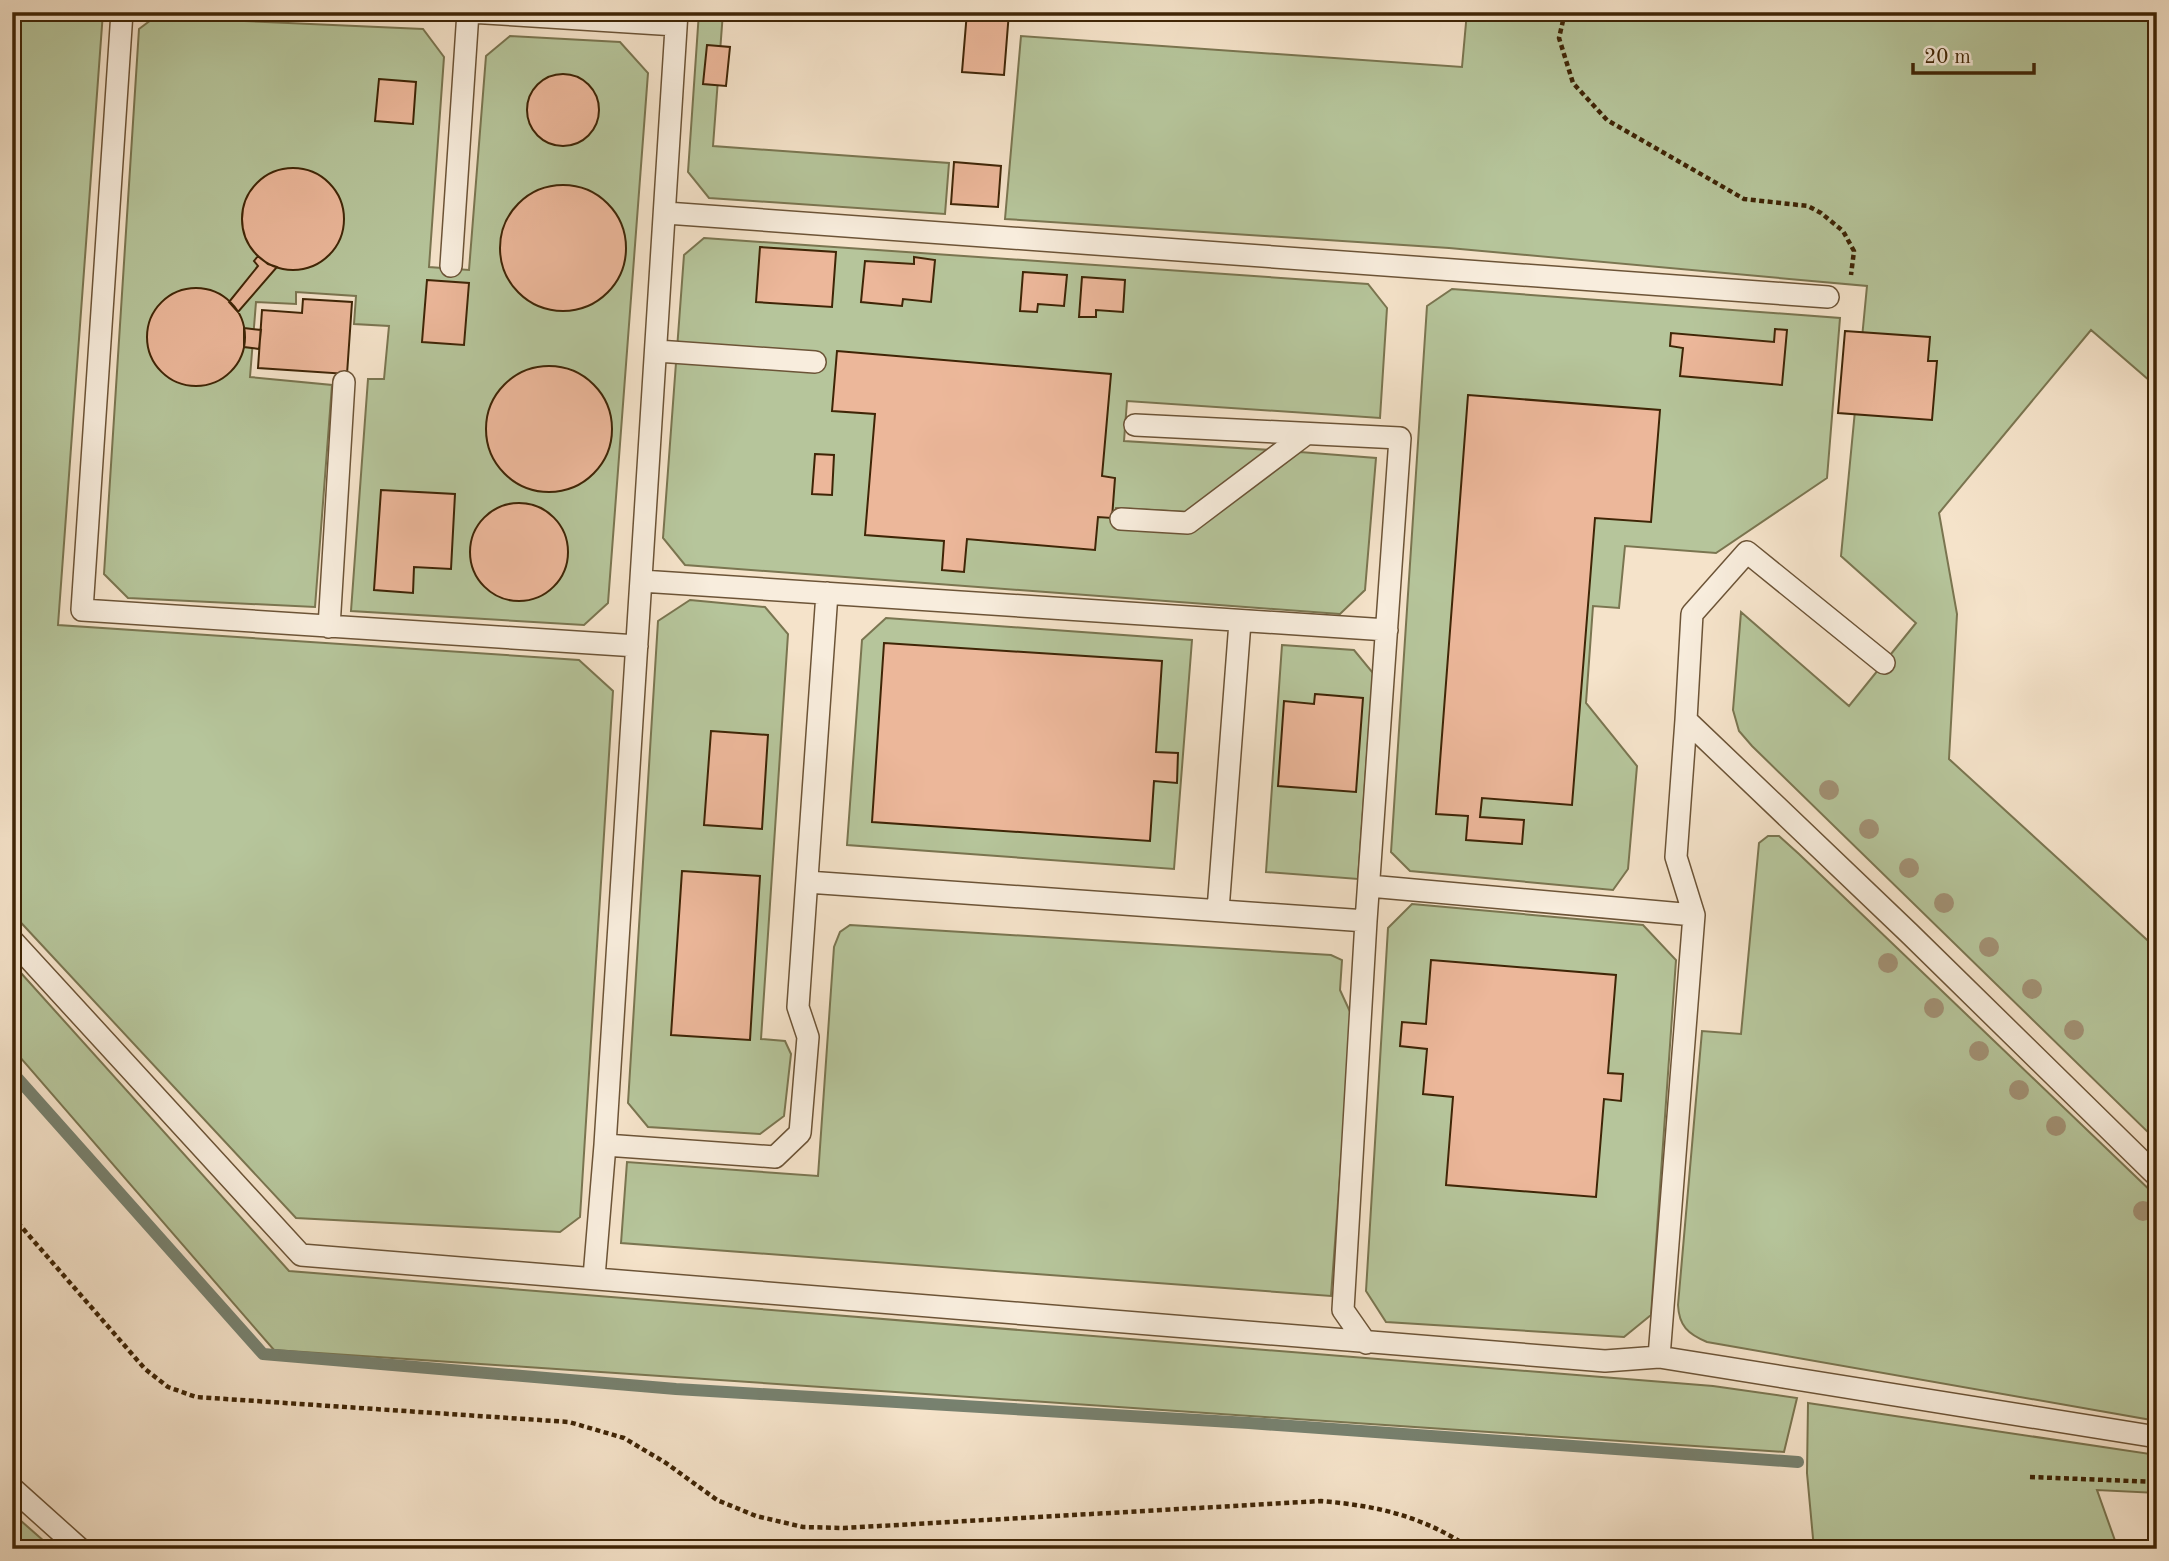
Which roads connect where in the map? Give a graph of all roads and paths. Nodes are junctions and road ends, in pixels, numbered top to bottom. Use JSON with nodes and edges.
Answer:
{"nodes":[{"id":1,"x":122,"y":12,"type":"edge"},
{"id":2,"x":468,"y":12,"type":"edge"},
{"id":3,"x":1565,"y":12,"type":"edge"},
{"id":4,"x":676,"y":19,"type":"edge"},
{"id":5,"x":666,"y":213,"type":"junction"},
{"id":6,"x":451,"y":266,"type":"dead end"},
{"id":7,"x":1828,"y":297,"type":"joint"},
{"id":8,"x":657,"y":351,"type":"junction"},
{"id":9,"x":815,"y":362,"type":"dead end"},
{"id":10,"x":344,"y":382,"type":"dead end"},
{"id":11,"x":1136,"y":425,"type":"dead end"},
{"id":12,"x":1306,"y":434,"type":"junction"},
{"id":13,"x":1121,"y":519,"type":"dead end"},
{"id":14,"x":641,"y":581,"type":"junction"},
{"id":15,"x":827,"y":593,"type":"junction"},
{"id":16,"x":1240,"y":622,"type":"junction"},
{"id":17,"x":329,"y":627,"type":"junction"},
{"id":18,"x":1387,"y":630,"type":"junction"},
{"id":19,"x":637,"y":646,"type":"junction"},
{"id":20,"x":1884,"y":663,"type":"dead end"},
{"id":21,"x":1686,"y":720,"type":"junction"},
{"id":22,"x":807,"y":883,"type":"junction"},
{"id":23,"x":1369,"y":886,"type":"junction"},
{"id":24,"x":1218,"y":910,"type":"junction"},
{"id":25,"x":1695,"y":915,"type":"junction"},
{"id":26,"x":1366,"y":921,"type":"junction"},
{"id":27,"x":12,"y":940,"type":"edge"},
{"id":28,"x":605,"y":1145,"type":"junction"},
{"id":29,"x":2157,"y":1175,"type":"edge"},
{"id":30,"x":12,"y":1216,"type":"edge"},
{"id":31,"x":594,"y":1277,"type":"junction"},
{"id":32,"x":1366,"y":1343,"type":"junction"},
{"id":33,"x":1659,"y":1357,"type":"junction"},
{"id":34,"x":2157,"y":1437,"type":"edge"},
{"id":35,"x":2030,"y":1477,"type":"dead end"},
{"id":36,"x":2157,"y":1482,"type":"edge"},
{"id":37,"x":12,"y":1488,"type":"edge"},
{"id":38,"x":80,"y":1549,"type":"edge"},
{"id":39,"x":1472,"y":1549,"type":"edge"}],
"edges":[{"from":1,"to":17,"type":"lane"},
{"from":2,"to":4,"type":"lane"},
{"from":2,"to":6,"type":"lane"},
{"from":3,"to":7,"type":"path"},
{"from":4,"to":5,"type":"lane"},
{"from":5,"to":7,"type":"lane"},
{"from":5,"to":8,"type":"lane"},
{"from":8,"to":9,"type":"lane"},
{"from":8,"to":14,"type":"lane"},
{"from":10,"to":17,"type":"lane"},
{"from":11,"to":12,"type":"lane"},
{"from":12,"to":13,"type":"lane"},
{"from":12,"to":18,"type":"lane"},
{"from":14,"to":15,"type":"lane"},
{"from":14,"to":19,"type":"lane"},
{"from":15,"to":16,"type":"lane"},
{"from":15,"to":22,"type":"lane"},
{"from":16,"to":18,"type":"lane"},
{"from":16,"to":24,"type":"lane"},
{"from":17,"to":19,"type":"lane"},
{"from":18,"to":23,"type":"lane"},
{"from":19,"to":28,"type":"lane"},
{"from":20,"to":21,"type":"lane"},
{"from":21,"to":25,"type":"lane"},
{"from":21,"to":29,"type":"lane"},
{"from":22,"to":24,"type":"lane"},
{"from":22,"to":28,"type":"lane"},
{"from":23,"to":25,"type":"lane"},
{"from":23,"to":26,"type":"lane"},
{"from":24,"to":26,"type":"lane"},
{"from":25,"to":33,"type":"lane"},
{"from":26,"to":32,"type":"lane"},
{"from":27,"to":31,"type":"lane"},
{"from":28,"to":31,"type":"lane"},
{"from":30,"to":39,"type":"path"},
{"from":31,"to":32,"type":"lane"},
{"from":32,"to":33,"type":"lane"},
{"from":33,"to":34,"type":"lane"},
{"from":35,"to":36,"type":"path"},
{"from":37,"to":38,"type":"lane"}]}
